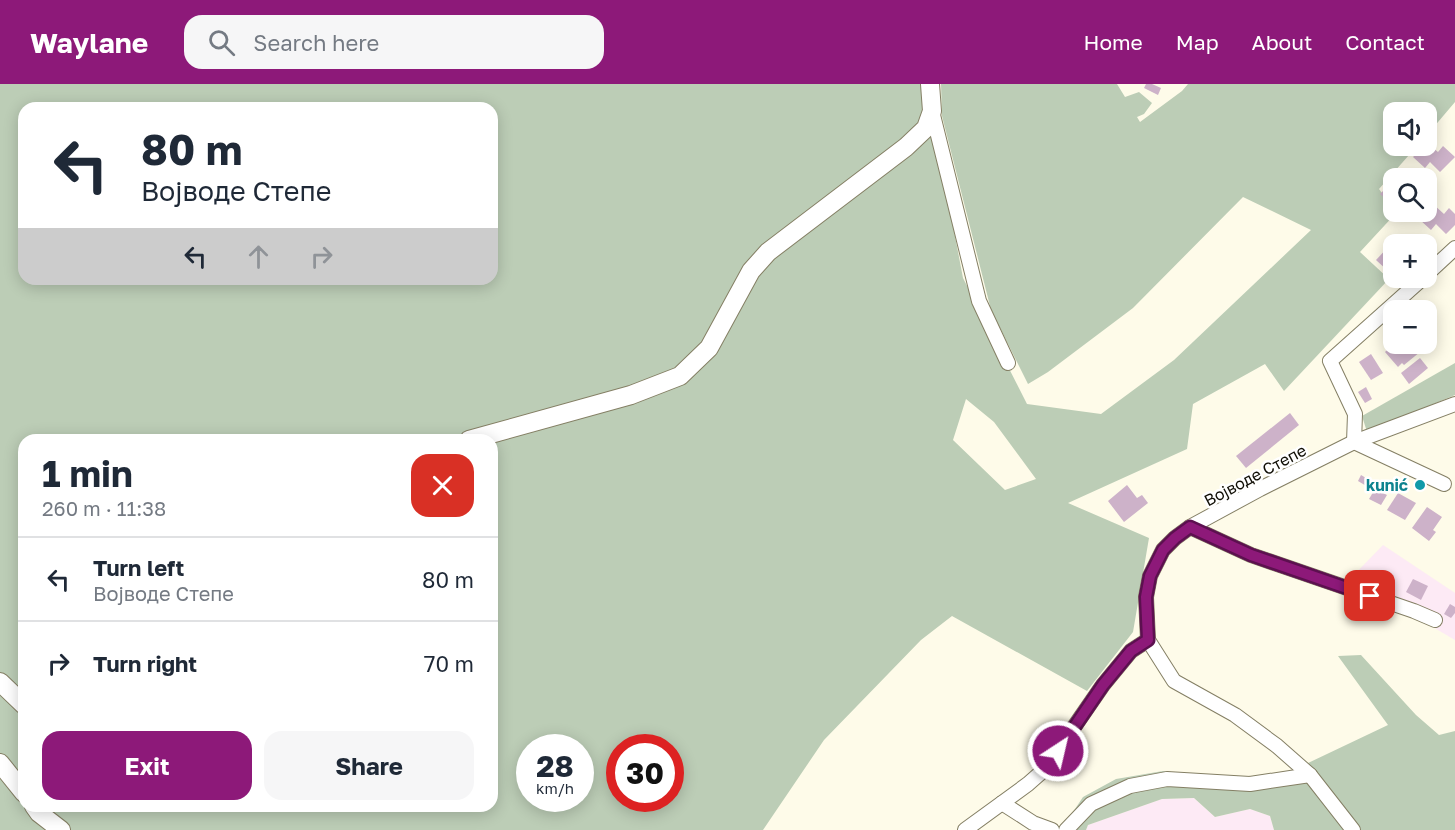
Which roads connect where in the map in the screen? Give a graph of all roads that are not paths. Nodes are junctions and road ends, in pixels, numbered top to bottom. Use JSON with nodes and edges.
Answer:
{"nodes":[{"id":1,"x":930,"y":84,"type":"edge"},
{"id":2,"x":932,"y":111,"type":"junction"},
{"id":3,"x":1452,"y":257,"type":"edge"},
{"id":4,"x":1437,"y":268,"type":"edge"},
{"id":5,"x":1412,"y":288,"type":"edge"},
{"id":6,"x":1008,"y":363,"type":"dead end"},
{"id":7,"x":1455,"y":404,"type":"edge"},
{"id":8,"x":491,"y":434,"type":"edge"},
{"id":9,"x":1354,"y":442,"type":"junction"},
{"id":10,"x":1444,"y":484,"type":"dead end"},
{"id":11,"x":1190,"y":527,"type":"junction"},
{"id":12,"x":1435,"y":620,"type":"dead end"},
{"id":13,"x":1148,"y":640,"type":"junction"},
{"id":14,"x":0,"y":682,"type":"edge"},
{"id":15,"x":18,"y":699,"type":"edge"},
{"id":16,"x":0,"y":763,"type":"edge"},
{"id":17,"x":1310,"y":775,"type":"junction"},
{"id":18,"x":18,"y":786,"type":"edge"},
{"id":19,"x":1002,"y":803,"type":"junction"},
{"id":20,"x":38,"y":812,"type":"edge"},
{"id":21,"x":61,"y":830,"type":"edge"},
{"id":22,"x":965,"y":830,"type":"edge"},
{"id":23,"x":1052,"y":830,"type":"edge"},
{"id":24,"x":1066,"y":830,"type":"edge"},
{"id":25,"x":1353,"y":830,"type":"edge"}],
"edges":[{"from":1,"to":2,"type":"street"},
{"from":2,"to":6,"type":"street"},
{"from":2,"to":8,"type":"street"},
{"from":3,"to":4,"type":"street"},
{"from":5,"to":9,"type":"street"},
{"from":7,"to":9,"type":"street","name":"Војводе Степе"},
{"from":9,"to":10,"type":"street"},
{"from":9,"to":11,"type":"street","name":"Војводе Степе"},
{"from":11,"to":12,"type":"street"},
{"from":11,"to":13,"type":"street","name":"Војводе Степе"},
{"from":13,"to":17,"type":"street"},
{"from":13,"to":19,"type":"street"},
{"from":14,"to":15,"type":"street"},
{"from":16,"to":18,"type":"street"},
{"from":17,"to":24,"type":"street"},
{"from":17,"to":25,"type":"street"},
{"from":19,"to":22,"type":"street"},
{"from":19,"to":23,"type":"street"},
{"from":20,"to":21,"type":"street"}]}
